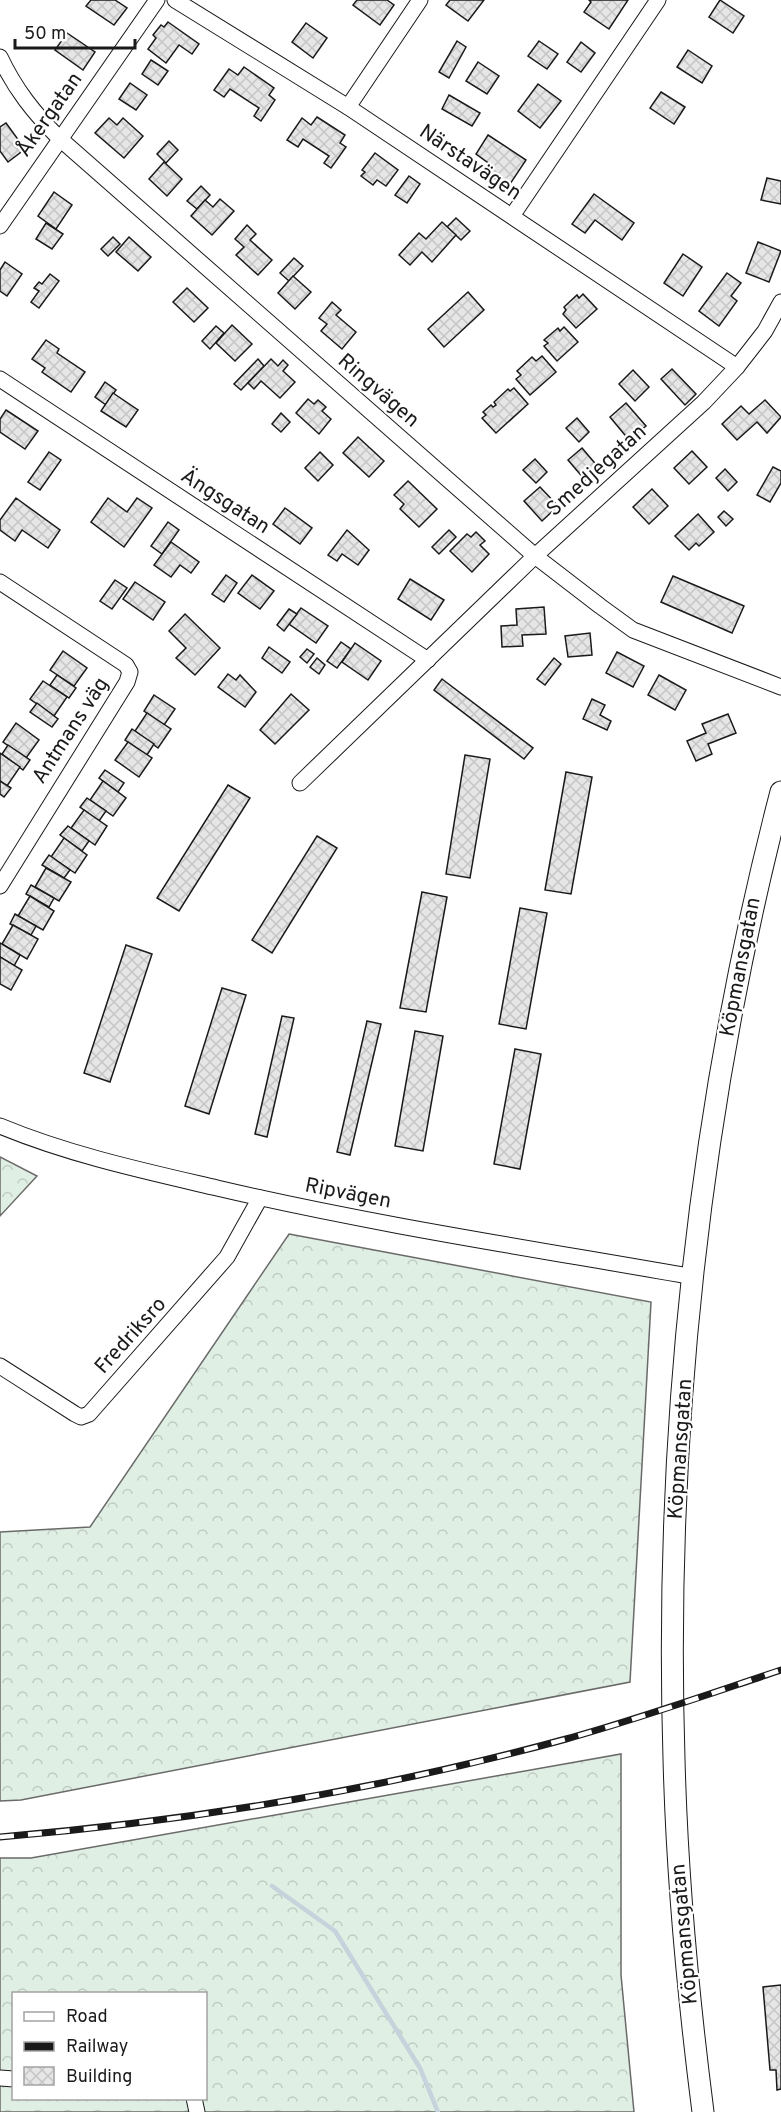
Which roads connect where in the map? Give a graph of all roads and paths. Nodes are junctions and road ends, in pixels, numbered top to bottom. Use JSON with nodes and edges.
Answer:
{"nodes":[{"id":1,"x":157,"y":0,"type":"edge"},
{"id":2,"x":176,"y":0,"type":"edge"},
{"id":3,"x":420,"y":0,"type":"edge"},
{"id":4,"x":657,"y":0,"type":"edge"},
{"id":5,"x":0,"y":57,"type":"edge"},
{"id":6,"x":348,"y":107,"type":"junction"},
{"id":7,"x":59,"y":138,"type":"junction"},
{"id":8,"x":512,"y":216,"type":"junction"},
{"id":9,"x":0,"y":226,"type":"edge"},
{"id":10,"x":781,"y":302,"type":"edge"},
{"id":11,"x":737,"y":367,"type":"junction"},
{"id":12,"x":0,"y":379,"type":"edge"},
{"id":13,"x":535,"y":556,"type":"junction"},
{"id":14,"x":0,"y":582,"type":"edge"},
{"id":15,"x":428,"y":660,"type":"junction"},
{"id":16,"x":781,"y":687,"type":"edge"},
{"id":17,"x":300,"y":783,"type":"dead end"},
{"id":18,"x":781,"y":792,"type":"edge"},
{"id":19,"x":0,"y":886,"type":"edge"},
{"id":20,"x":0,"y":1125,"type":"edge"},
{"id":21,"x":260,"y":1198,"type":"junction"},
{"id":22,"x":694,"y":1277,"type":"junction"},
{"id":23,"x":0,"y":1366,"type":"edge"},
{"id":24,"x":703,"y":2112,"type":"edge"}],
"edges":[{"from":1,"to":7,"type":"street","name":"Åkergatan"},
{"from":2,"to":6,"type":"street","name":"Närstavägen"},
{"from":3,"to":6,"type":"street"},
{"from":4,"to":8,"type":"street"},
{"from":5,"to":7,"type":"street","name":"Ringvägen"},
{"from":6,"to":8,"type":"street","name":"Närstavägen"},
{"from":7,"to":9,"type":"street","name":"Åkergatan"},
{"from":7,"to":13,"type":"street","name":"Ringvägen"},
{"from":8,"to":11,"type":"street","name":"Närstavägen"},
{"from":10,"to":11,"type":"street","name":"Smedjegatan"},
{"from":11,"to":13,"type":"street","name":"Smedjegatan"},
{"from":12,"to":15,"type":"street","name":"Ängsgatan"},
{"from":13,"to":15,"type":"street","name":"Smedjegatan"},
{"from":13,"to":16,"type":"street","name":"Ringvägen"},
{"from":14,"to":19,"type":"street","name":"Antmans väg"},
{"from":15,"to":17,"type":"street","name":"Smedjegatan"},
{"from":18,"to":22,"type":"street","name":"Köpmansgatan"},
{"from":20,"to":21,"type":"street","name":"Ripvägen"},
{"from":21,"to":22,"type":"street","name":"Ripvägen"},
{"from":21,"to":23,"type":"street","name":"Fredriksro"},
{"from":22,"to":24,"type":"street","name":"Köpmansgatan"}]}
